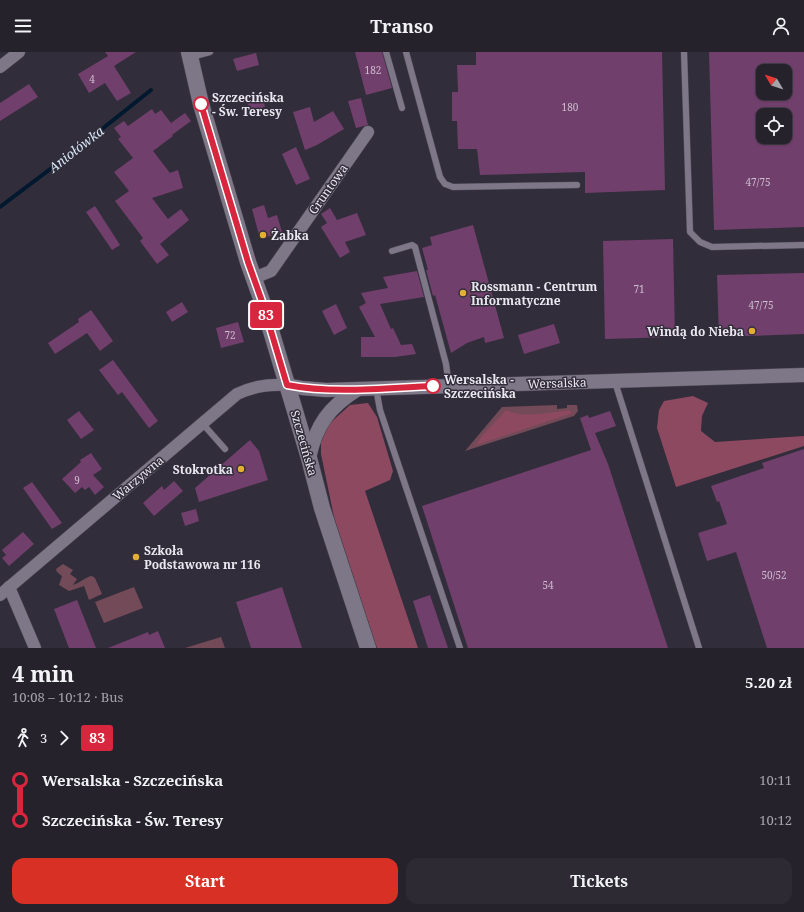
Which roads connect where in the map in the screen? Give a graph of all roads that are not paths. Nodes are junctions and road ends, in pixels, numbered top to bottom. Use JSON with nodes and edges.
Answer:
{"nodes":[{"id":1,"x":19,"y":52,"type":"edge"},
{"id":2,"x":210,"y":52,"type":"edge"},
{"id":3,"x":386,"y":52,"type":"edge"},
{"id":4,"x":406,"y":52,"type":"edge"},
{"id":5,"x":684,"y":52,"type":"edge"},
{"id":6,"x":189,"y":55,"type":"edge"},
{"id":7,"x":0,"y":67,"type":"edge"},
{"id":8,"x":402,"y":108,"type":"dead end"},
{"id":9,"x":368,"y":132,"type":"dead end"},
{"id":10,"x":577,"y":186,"type":"dead end"},
{"id":11,"x":804,"y":245,"type":"edge"},
{"id":12,"x":392,"y":251,"type":"dead end"},
{"id":13,"x":254,"y":278,"type":"junction"},
{"id":14,"x":804,"y":375,"type":"edge"},
{"id":15,"x":615,"y":382,"type":"junction"},
{"id":16,"x":287,"y":385,"type":"junction"},
{"id":17,"x":449,"y":386,"type":"junction"},
{"id":18,"x":383,"y":388,"type":"junction"},
{"id":19,"x":358,"y":389,"type":"junction"},
{"id":20,"x":202,"y":423,"type":"junction"},
{"id":21,"x":225,"y":449,"type":"dead end"},
{"id":22,"x":309,"y":458,"type":"junction"},
{"id":23,"x":9,"y":587,"type":"junction"},
{"id":24,"x":0,"y":595,"type":"edge"},
{"id":25,"x":36,"y":648,"type":"edge"},
{"id":26,"x":368,"y":648,"type":"edge"},
{"id":27,"x":460,"y":648,"type":"edge"},
{"id":28,"x":698,"y":648,"type":"edge"}],
"edges":[{"from":1,"to":7,"type":"street"},
{"from":2,"to":6,"type":"lane"},
{"from":3,"to":8,"type":"lane"},
{"from":4,"to":10,"type":"lane"},
{"from":5,"to":11,"type":"lane"},
{"from":6,"to":13,"type":"main road","name":"Szczecińska"},
{"from":9,"to":13,"type":"street","name":"Gruntowa"},
{"from":12,"to":17,"type":"lane"},
{"from":13,"to":16,"type":"main road","name":"Szczecińska"},
{"from":14,"to":15,"type":"street","name":"Wersalska"},
{"from":15,"to":17,"type":"street","name":"Wersalska"},
{"from":15,"to":28,"type":"lane"},
{"from":16,"to":19,"type":"street","name":"Wersalska"},
{"from":16,"to":20,"type":"street","name":"Warzywna"},
{"from":16,"to":22,"type":"main road","name":"Szczecińska"},
{"from":17,"to":18,"type":"street","name":"Wersalska"},
{"from":18,"to":19,"type":"street","name":"Wersalska"},
{"from":18,"to":27,"type":"lane"},
{"from":19,"to":22,"type":"street"},
{"from":20,"to":21,"type":"lane"},
{"from":20,"to":23,"type":"street","name":"Warzywna"},
{"from":22,"to":26,"type":"main road","name":"Szczecińska"},
{"from":23,"to":24,"type":"street","name":"Warzywna"},
{"from":23,"to":25,"type":"street"}]}
